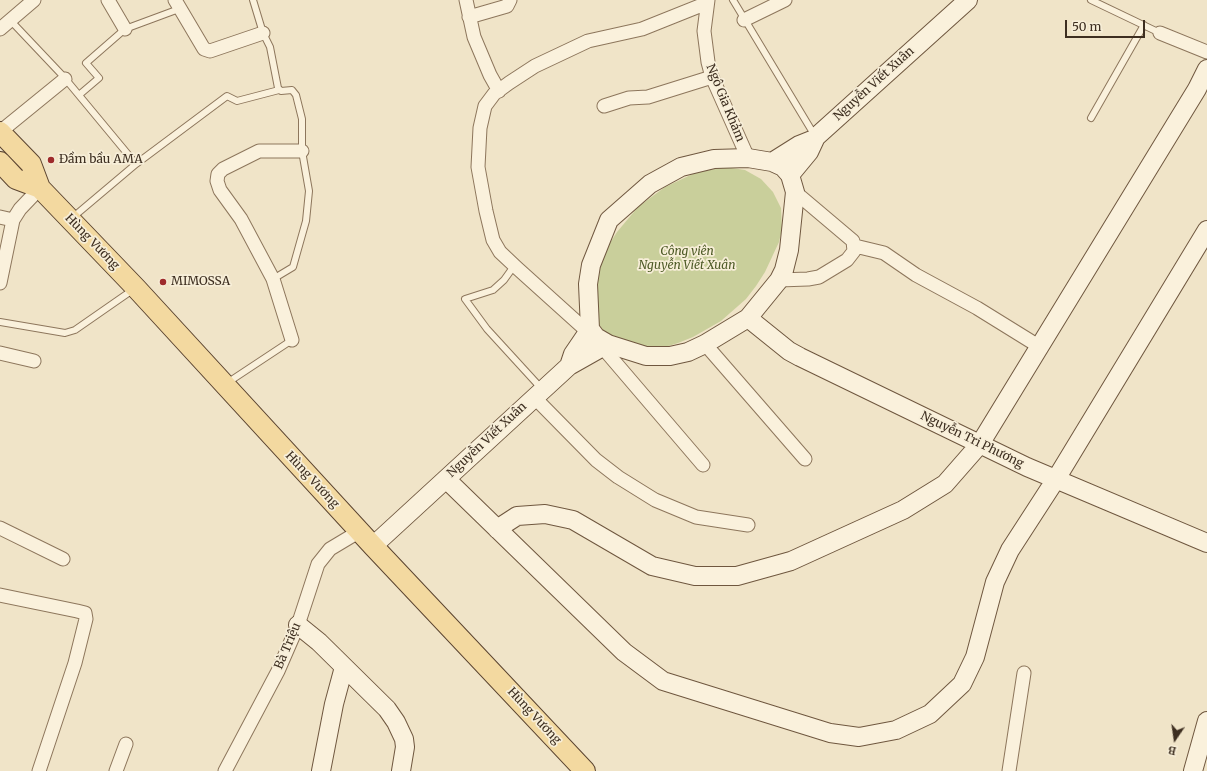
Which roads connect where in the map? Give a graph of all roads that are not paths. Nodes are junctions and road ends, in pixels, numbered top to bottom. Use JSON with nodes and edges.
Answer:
{"nodes":[{"id":1,"x":34,"y":0,"type":"edge"},
{"id":2,"x":108,"y":0,"type":"edge"},
{"id":3,"x":253,"y":0,"type":"edge"},
{"id":4,"x":466,"y":0,"type":"edge"},
{"id":5,"x":510,"y":0,"type":"edge"},
{"id":6,"x":733,"y":0,"type":"edge"},
{"id":7,"x":785,"y":0,"type":"edge"},
{"id":8,"x":968,"y":0,"type":"edge"},
{"id":9,"x":1091,"y":0,"type":"edge"},
{"id":10,"x":708,"y":2,"type":"edge"},
{"id":11,"x":177,"y":4,"type":"edge"},
{"id":12,"x":469,"y":17,"type":"junction"},
{"id":13,"x":10,"y":20,"type":"junction"},
{"id":14,"x":744,"y":20,"type":"junction"},
{"id":15,"x":1144,"y":25,"type":"junction"},
{"id":16,"x":0,"y":29,"type":"edge"},
{"id":17,"x":125,"y":29,"type":"junction"},
{"id":18,"x":263,"y":33,"type":"junction"},
{"id":19,"x":1160,"y":33,"type":"joint"},
{"id":20,"x":1207,"y":52,"type":"edge"},
{"id":21,"x":1207,"y":69,"type":"edge"},
{"id":22,"x":712,"y":77,"type":"junction"},
{"id":23,"x":65,"y":79,"type":"junction"},
{"id":24,"x":279,"y":90,"type":"junction"},
{"id":25,"x":499,"y":91,"type":"junction"},
{"id":26,"x":79,"y":95,"type":"junction"},
{"id":27,"x":604,"y":106,"type":"dead end"},
{"id":28,"x":1091,"y":118,"type":"dead end"},
{"id":29,"x":0,"y":132,"type":"edge"},
{"id":30,"x":815,"y":138,"type":"junction"},
{"id":31,"x":302,"y":151,"type":"junction"},
{"id":32,"x":748,"y":158,"type":"junction"},
{"id":33,"x":0,"y":162,"type":"edge"},
{"id":34,"x":772,"y":162,"type":"junction"},
{"id":35,"x":136,"y":164,"type":"junction"},
{"id":36,"x":790,"y":175,"type":"junction"},
{"id":37,"x":40,"y":188,"type":"junction"},
{"id":38,"x":796,"y":192,"type":"junction"},
{"id":39,"x":6,"y":219,"type":"edge"},
{"id":40,"x":71,"y":219,"type":"junction"},
{"id":41,"x":1207,"y":230,"type":"edge"},
{"id":42,"x":855,"y":246,"type":"junction"},
{"id":43,"x":514,"y":266,"type":"junction"},
{"id":44,"x":273,"y":279,"type":"junction"},
{"id":45,"x":779,"y":280,"type":"junction"},
{"id":46,"x":0,"y":283,"type":"edge"},
{"id":47,"x":136,"y":288,"type":"junction"},
{"id":48,"x":748,"y":318,"type":"junction"},
{"id":49,"x":0,"y":322,"type":"edge"},
{"id":50,"x":589,"y":331,"type":"junction"},
{"id":51,"x":292,"y":340,"type":"joint"},
{"id":52,"x":705,"y":344,"type":"junction"},
{"id":53,"x":606,"y":346,"type":"junction"},
{"id":54,"x":1040,"y":347,"type":"junction"},
{"id":55,"x":0,"y":353,"type":"edge"},
{"id":56,"x":34,"y":362,"type":"dead end"},
{"id":57,"x":569,"y":366,"type":"junction"},
{"id":58,"x":225,"y":385,"type":"junction"},
{"id":59,"x":538,"y":393,"type":"junction"},
{"id":60,"x":980,"y":444,"type":"junction"},
{"id":61,"x":805,"y":459,"type":"dead end"},
{"id":62,"x":703,"y":465,"type":"dead end"},
{"id":63,"x":446,"y":479,"type":"junction"},
{"id":64,"x":1056,"y":479,"type":"junction"},
{"id":65,"x":748,"y":525,"type":"dead end"},
{"id":66,"x":0,"y":528,"type":"edge"},
{"id":67,"x":497,"y":529,"type":"junction"},
{"id":68,"x":360,"y":531,"type":"junction"},
{"id":69,"x":1207,"y":543,"type":"edge"},
{"id":70,"x":373,"y":546,"type":"junction"},
{"id":71,"x":63,"y":559,"type":"dead end"},
{"id":72,"x":0,"y":595,"type":"edge"},
{"id":73,"x":298,"y":625,"type":"junction"},
{"id":74,"x":344,"y":667,"type":"junction"},
{"id":75,"x":1024,"y":673,"type":"dead end"},
{"id":76,"x":1207,"y":721,"type":"edge"},
{"id":77,"x":126,"y":744,"type":"dead end"},
{"id":78,"x":39,"y":771,"type":"edge"},
{"id":79,"x":116,"y":771,"type":"edge"},
{"id":80,"x":225,"y":771,"type":"edge"},
{"id":81,"x":321,"y":771,"type":"edge"},
{"id":82,"x":401,"y":771,"type":"edge"},
{"id":83,"x":585,"y":771,"type":"edge"},
{"id":84,"x":1009,"y":771,"type":"edge"},
{"id":85,"x":1193,"y":771,"type":"edge"}],
"edges":[{"from":1,"to":13,"type":"street"},
{"from":2,"to":17,"type":"street"},
{"from":3,"to":18,"type":"lane"},
{"from":4,"to":12,"type":"street"},
{"from":5,"to":12,"type":"street"},
{"from":6,"to":14,"type":"lane"},
{"from":7,"to":14,"type":"street"},
{"from":8,"to":30,"type":"street","name":"Nguyễn Viết Xuân"},
{"from":9,"to":15,"type":"lane"},
{"from":10,"to":22,"type":"street","name":"Ngô Gia Khảm"},
{"from":10,"to":25,"type":"street"},
{"from":11,"to":17,"type":"lane"},
{"from":11,"to":18,"type":"street"},
{"from":12,"to":25,"type":"street"},
{"from":13,"to":16,"type":"street"},
{"from":13,"to":23,"type":"lane"},
{"from":14,"to":30,"type":"lane"},
{"from":15,"to":19,"type":"lane"},
{"from":15,"to":28,"type":"lane"},
{"from":17,"to":26,"type":"lane"},
{"from":18,"to":24,"type":"lane"},
{"from":19,"to":20,"type":"street"},
{"from":21,"to":54,"type":"street"},
{"from":22,"to":27,"type":"street"},
{"from":22,"to":32,"type":"street","name":"Ngô Gia Khảm"},
{"from":23,"to":26,"type":"lane"},
{"from":23,"to":29,"type":"street"},
{"from":24,"to":31,"type":"lane"},
{"from":24,"to":35,"type":"lane"},
{"from":25,"to":43,"type":"street"},
{"from":26,"to":35,"type":"lane"},
{"from":29,"to":37,"type":"main road","name":"Hùng Vương"},
{"from":30,"to":34,"type":"street"},
{"from":30,"to":36,"type":"street","name":"Nguyễn Viết Xuân"},
{"from":31,"to":44,"type":"lane"},
{"from":31,"to":44,"type":"street"},
{"from":32,"to":34,"type":"street"},
{"from":32,"to":50,"type":"street"},
{"from":33,"to":37,"type":"main road","name":"Hùng Vương"},
{"from":34,"to":36,"type":"street"},
{"from":35,"to":40,"type":"lane"},
{"from":36,"to":38,"type":"street"},
{"from":37,"to":39,"type":"street"},
{"from":37,"to":40,"type":"main road","name":"Hùng Vương"},
{"from":38,"to":42,"type":"street"},
{"from":38,"to":45,"type":"street"},
{"from":39,"to":46,"type":"street"},
{"from":40,"to":47,"type":"main road","name":"Hùng Vương"},
{"from":41,"to":64,"type":"street"},
{"from":42,"to":45,"type":"street"},
{"from":42,"to":54,"type":"street"},
{"from":43,"to":50,"type":"street"},
{"from":43,"to":59,"type":"lane"},
{"from":44,"to":51,"type":"street"},
{"from":45,"to":48,"type":"street"},
{"from":47,"to":49,"type":"lane"},
{"from":47,"to":58,"type":"main road","name":"Hùng Vương"},
{"from":48,"to":52,"type":"street"},
{"from":48,"to":60,"type":"street","name":"Nguyễn Tri Phương"},
{"from":50,"to":53,"type":"street"},
{"from":50,"to":57,"type":"street"},
{"from":51,"to":58,"type":"lane"},
{"from":52,"to":53,"type":"street"},
{"from":52,"to":61,"type":"street"},
{"from":53,"to":57,"type":"street","name":"Nguyễn Viết Xuân"},
{"from":53,"to":62,"type":"street"},
{"from":54,"to":60,"type":"street"},
{"from":55,"to":56,"type":"street"},
{"from":57,"to":59,"type":"street","name":"Nguyễn Viết Xuân"},
{"from":58,"to":68,"type":"main road","name":"Hùng Vương"},
{"from":59,"to":63,"type":"street","name":"Nguyễn Viết Xuân"},
{"from":59,"to":65,"type":"street"},
{"from":60,"to":64,"type":"street","name":"Nguyễn Tri Phương"},
{"from":60,"to":67,"type":"street"},
{"from":63,"to":67,"type":"street"},
{"from":63,"to":70,"type":"street","name":"Nguyễn Viết Xuân"},
{"from":64,"to":67,"type":"street"},
{"from":64,"to":69,"type":"street","name":"Nguyễn Tri Phương"},
{"from":66,"to":71,"type":"street"},
{"from":68,"to":70,"type":"main road","name":"Hùng Vương"},
{"from":68,"to":73,"type":"street","name":"Bà Triệu"},
{"from":70,"to":83,"type":"main road","name":"Hùng Vương"},
{"from":72,"to":78,"type":"street"},
{"from":73,"to":74,"type":"street"},
{"from":73,"to":80,"type":"street","name":"Bà Triệu"},
{"from":74,"to":81,"type":"street"},
{"from":74,"to":82,"type":"street"},
{"from":75,"to":84,"type":"street"},
{"from":76,"to":85,"type":"street"},
{"from":77,"to":79,"type":"street"}]}
